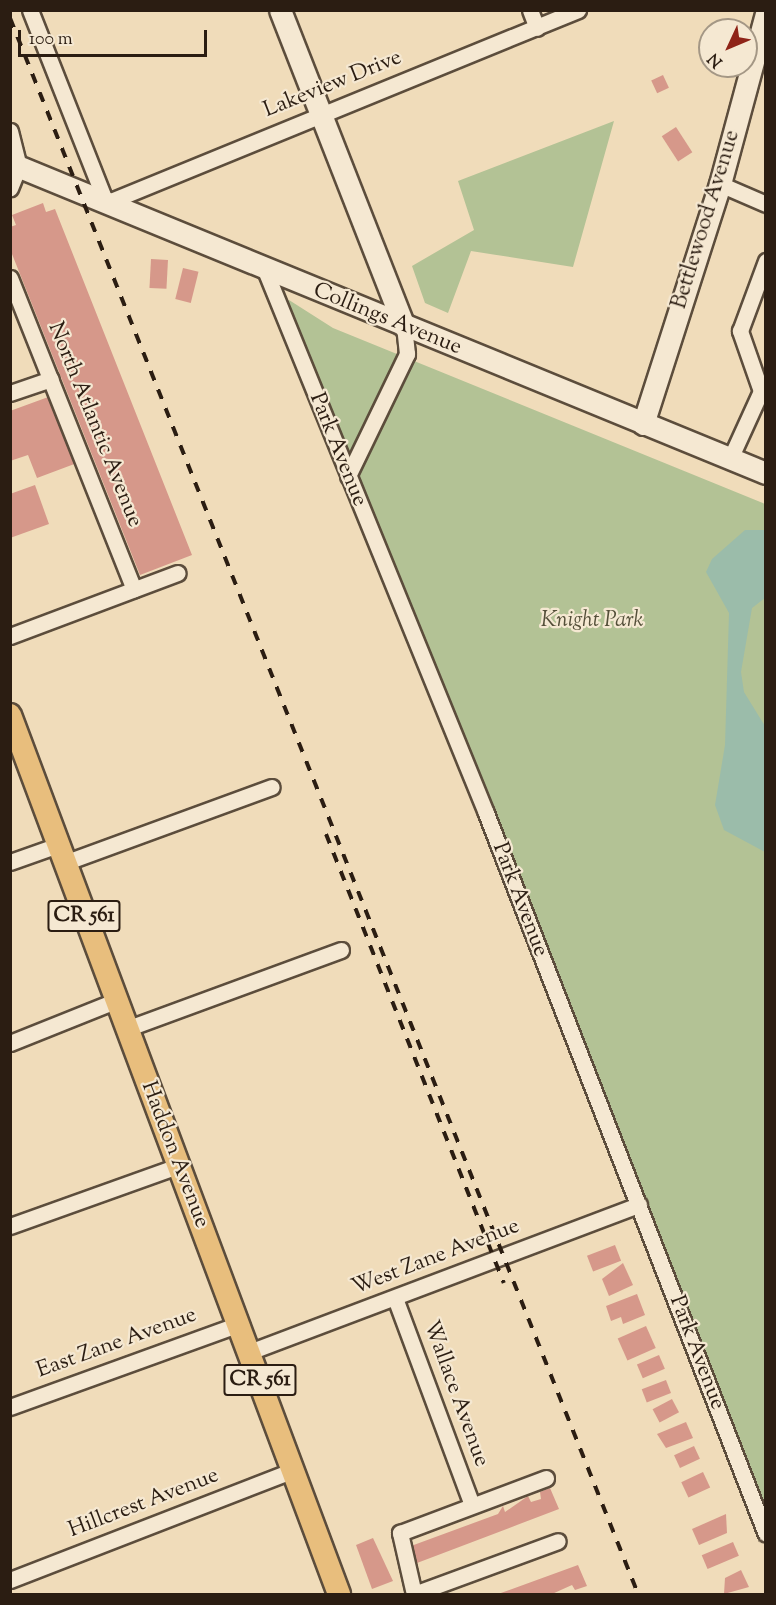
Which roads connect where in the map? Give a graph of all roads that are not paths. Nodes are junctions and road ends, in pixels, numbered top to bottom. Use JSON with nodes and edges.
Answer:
{"nodes":[{"id":1,"x":30,"y":10,"type":"edge"},
{"id":2,"x":280,"y":10,"type":"edge"},
{"id":3,"x":530,"y":10,"type":"edge"},
{"id":4,"x":578,"y":10,"type":"edge"},
{"id":5,"x":765,"y":14,"type":"edge"},
{"id":6,"x":537,"y":28,"type":"junction"},
{"id":7,"x":321,"y":114,"type":"junction"},
{"id":8,"x":13,"y":136,"type":"edge"},
{"id":9,"x":15,"y":165,"type":"edge"},
{"id":10,"x":720,"y":184,"type":"junction"},
{"id":11,"x":10,"y":189,"type":"edge"},
{"id":12,"x":106,"y":202,"type":"junction"},
{"id":13,"x":765,"y":204,"type":"edge"},
{"id":14,"x":765,"y":261,"type":"edge"},
{"id":15,"x":265,"y":270,"type":"junction"},
{"id":16,"x":10,"y":278,"type":"edge"},
{"id":17,"x":404,"y":326,"type":"junction"},
{"id":18,"x":51,"y":379,"type":"junction"},
{"id":19,"x":10,"y":393,"type":"edge"},
{"id":20,"x":644,"y":424,"type":"junction"},
{"id":21,"x":730,"y":459,"type":"junction"},
{"id":22,"x":765,"y":473,"type":"edge"},
{"id":23,"x":348,"y":476,"type":"junction"},
{"id":24,"x":178,"y":573,"type":"dead end"},
{"id":25,"x":134,"y":590,"type":"junction"},
{"id":26,"x":10,"y":636,"type":"edge"},
{"id":27,"x":10,"y":715,"type":"edge"},
{"id":28,"x":272,"y":787,"type":"dead end"},
{"id":29,"x":61,"y":854,"type":"junction"},
{"id":30,"x":10,"y":862,"type":"edge"},
{"id":31,"x":341,"y":950,"type":"dead end"},
{"id":32,"x":115,"y":1001,"type":"junction"},
{"id":33,"x":126,"y":1029,"type":"junction"},
{"id":34,"x":10,"y":1043,"type":"edge"},
{"id":35,"x":178,"y":1166,"type":"junction"},
{"id":36,"x":639,"y":1205,"type":"junction"},
{"id":37,"x":10,"y":1226,"type":"edge"},
{"id":38,"x":395,"y":1298,"type":"junction"},
{"id":39,"x":239,"y":1324,"type":"junction"},
{"id":40,"x":249,"y":1352,"type":"junction"},
{"id":41,"x":10,"y":1407,"type":"edge"},
{"id":42,"x":294,"y":1470,"type":"junction"},
{"id":43,"x":546,"y":1478,"type":"dead end"},
{"id":44,"x":472,"y":1505,"type":"junction"},
{"id":45,"x":765,"y":1534,"type":"edge"},
{"id":46,"x":558,"y":1541,"type":"dead end"},
{"id":47,"x":10,"y":1580,"type":"edge"},
{"id":48,"x":339,"y":1594,"type":"edge"},
{"id":49,"x":414,"y":1594,"type":"edge"}],
"edges":[{"from":1,"to":12,"type":"street"},
{"from":2,"to":7,"type":"main road"},
{"from":3,"to":6,"type":"street"},
{"from":4,"to":6,"type":"street","name":"Lakeview Drive"},
{"from":5,"to":10,"type":"main road","name":"Bettlewood Avenue"},
{"from":6,"to":7,"type":"street","name":"Lakeview Drive"},
{"from":7,"to":12,"type":"street","name":"Lakeview Drive"},
{"from":7,"to":17,"type":"main road"},
{"from":8,"to":9,"type":"street"},
{"from":9,"to":11,"type":"street"},
{"from":9,"to":12,"type":"main road","name":"Collings Avenue"},
{"from":10,"to":13,"type":"street"},
{"from":10,"to":20,"type":"main road","name":"Bettlewood Avenue"},
{"from":12,"to":15,"type":"main road","name":"Collings Avenue"},
{"from":14,"to":21,"type":"street"},
{"from":15,"to":17,"type":"main road","name":"Collings Avenue"},
{"from":15,"to":23,"type":"street","name":"Park Avenue"},
{"from":16,"to":18,"type":"street","name":"North Atlantic Avenue"},
{"from":17,"to":20,"type":"main road","name":"Collings Avenue"},
{"from":17,"to":23,"type":"street"},
{"from":18,"to":19,"type":"street"},
{"from":18,"to":25,"type":"street","name":"North Atlantic Avenue"},
{"from":20,"to":21,"type":"main road","name":"Collings Avenue"},
{"from":21,"to":22,"type":"main road","name":"Collings Avenue"},
{"from":23,"to":36,"type":"street","name":"Park Avenue"},
{"from":24,"to":25,"type":"street"},
{"from":25,"to":26,"type":"street"},
{"from":27,"to":29,"type":"main road","name":"Haddon Avenue","number":"CR 561"},
{"from":28,"to":29,"type":"street"},
{"from":29,"to":30,"type":"street"},
{"from":29,"to":32,"type":"main road","name":"Haddon Avenue","number":"CR 561"},
{"from":31,"to":33,"type":"street"},
{"from":32,"to":33,"type":"main road","name":"Haddon Avenue","number":"CR 561"},
{"from":32,"to":34,"type":"street"},
{"from":33,"to":35,"type":"main road","name":"Haddon Avenue","number":"CR 561"},
{"from":35,"to":37,"type":"street"},
{"from":35,"to":39,"type":"main road","name":"Haddon Avenue","number":"CR 561"},
{"from":36,"to":38,"type":"street","name":"West Zane Avenue"},
{"from":36,"to":45,"type":"street","name":"Park Avenue"},
{"from":38,"to":40,"type":"street","name":"West Zane Avenue"},
{"from":38,"to":44,"type":"street","name":"Wallace Avenue"},
{"from":39,"to":40,"type":"main road","name":"Haddon Avenue","number":"CR 561"},
{"from":39,"to":41,"type":"street","name":"East Zane Avenue"},
{"from":40,"to":42,"type":"main road","name":"Haddon Avenue","number":"CR 561"},
{"from":42,"to":47,"type":"street","name":"Hillcrest Avenue"},
{"from":42,"to":48,"type":"main road","name":"Haddon Avenue","number":"CR 561"},
{"from":43,"to":44,"type":"street"},
{"from":44,"to":49,"type":"street"},
{"from":46,"to":49,"type":"street"}]}
